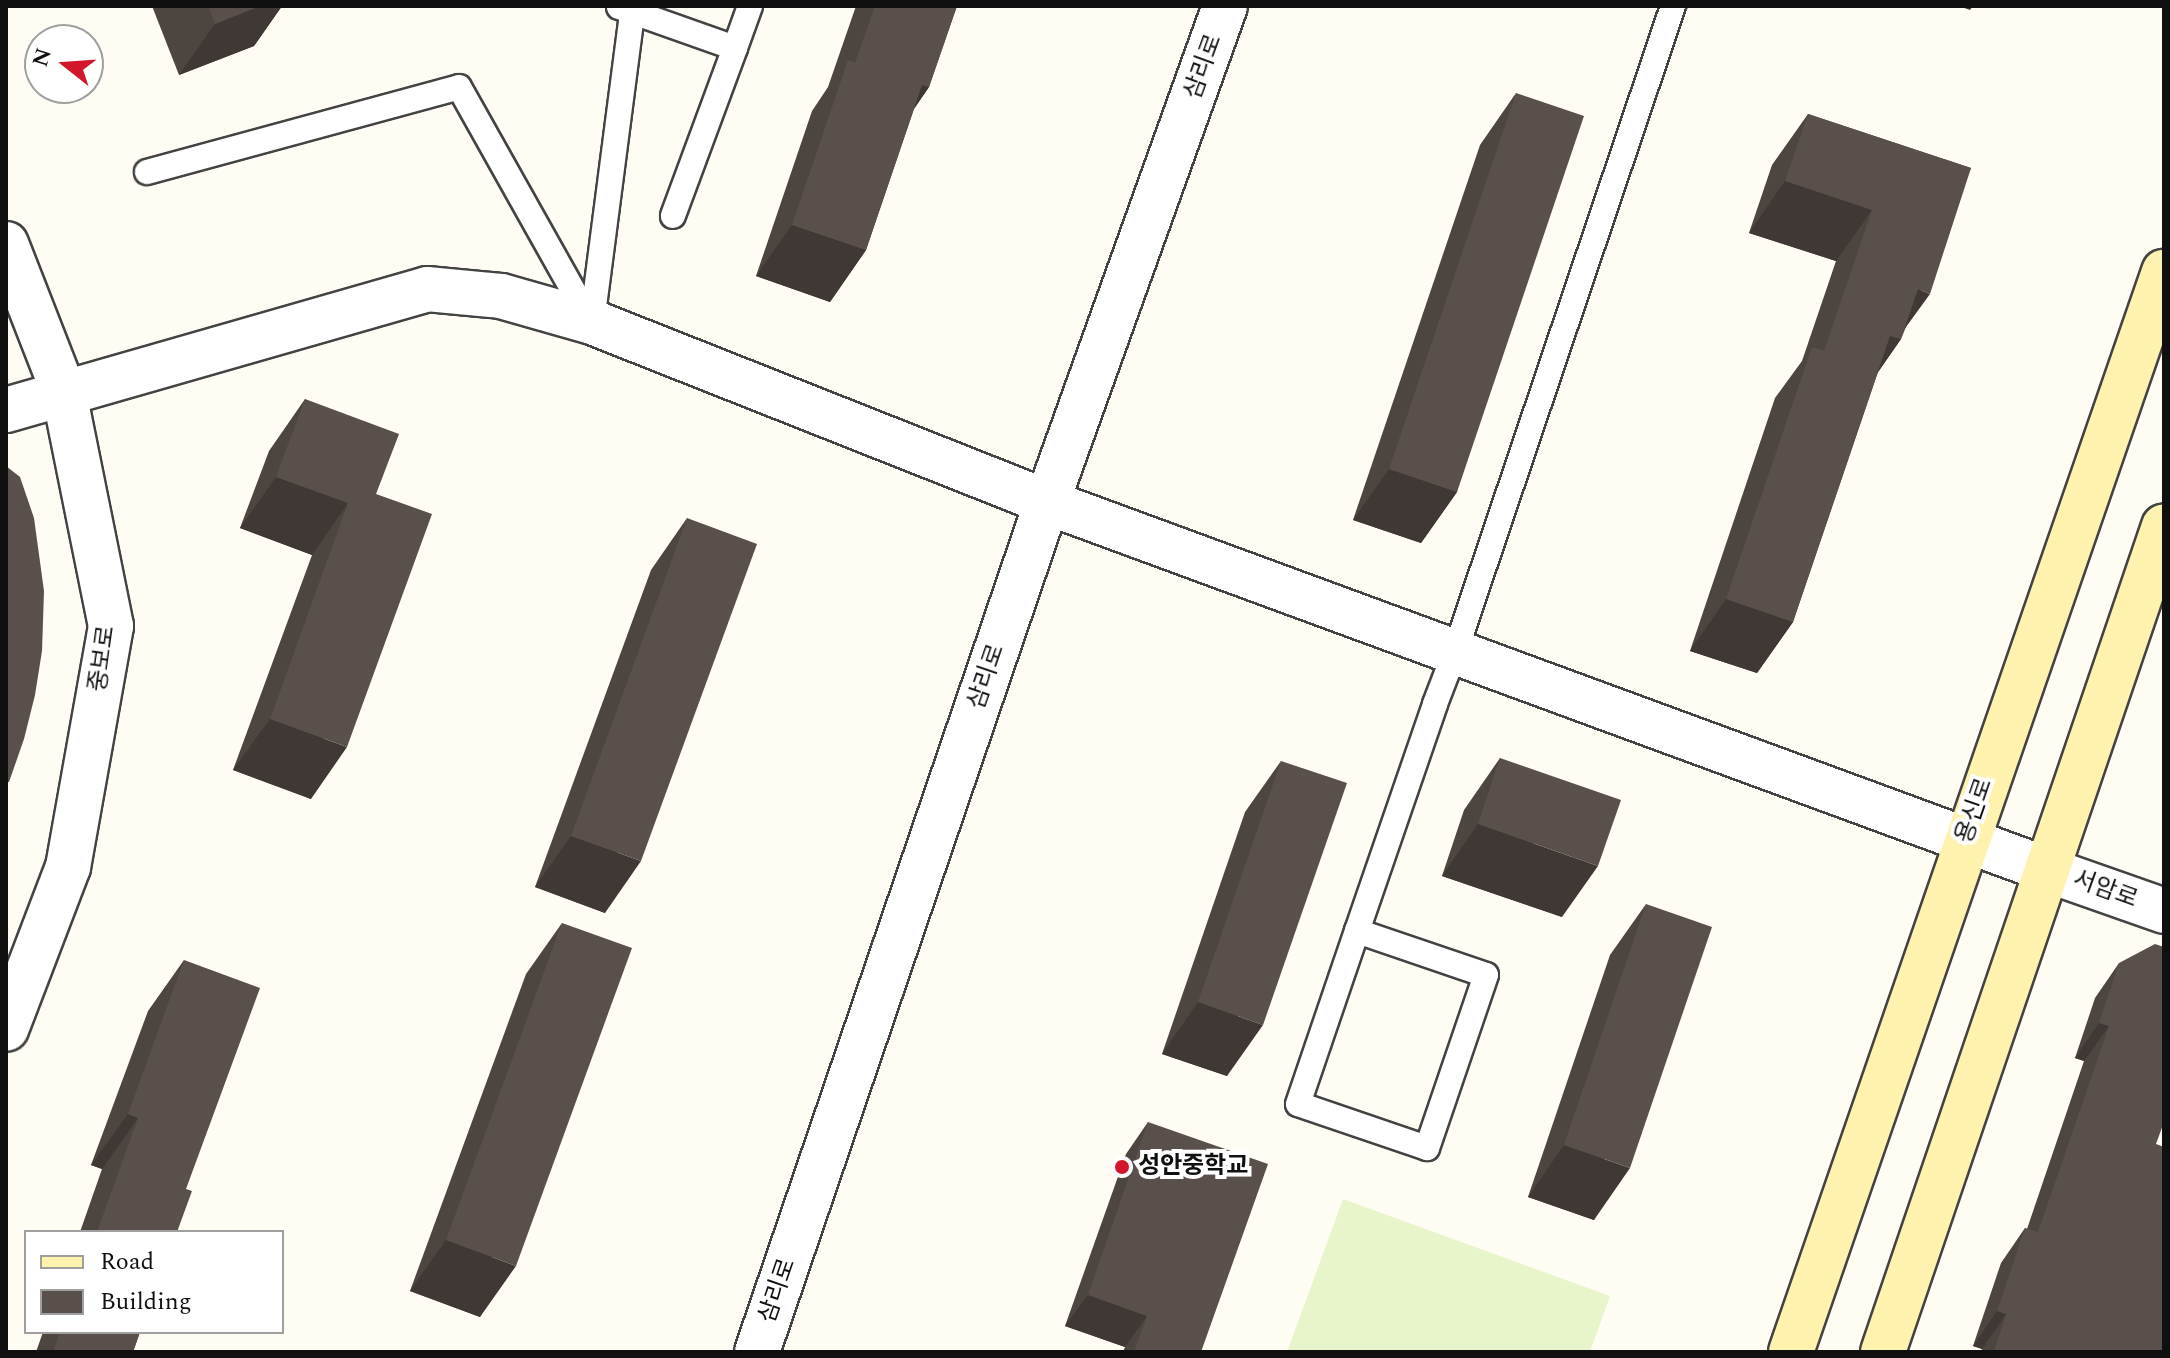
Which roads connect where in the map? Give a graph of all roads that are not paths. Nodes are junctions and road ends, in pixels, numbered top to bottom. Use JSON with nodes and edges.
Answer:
{"nodes":[{"id":1,"x":750,"y":6,"type":"edge"},
{"id":2,"x":1225,"y":6,"type":"edge"},
{"id":3,"x":1673,"y":6,"type":"edge"},
{"id":4,"x":627,"y":7,"type":"edge"},
{"id":5,"x":735,"y":48,"type":"junction"},
{"id":6,"x":147,"y":172,"type":"dead end"},
{"id":7,"x":673,"y":216,"type":"dead end"},
{"id":8,"x":6,"y":244,"type":"edge"},
{"id":9,"x":2164,"y":272,"type":"edge"},
{"id":10,"x":592,"y":322,"type":"junction"},
{"id":11,"x":64,"y":393,"type":"junction"},
{"id":12,"x":6,"y":410,"type":"edge"},
{"id":13,"x":1047,"y":502,"type":"junction"},
{"id":14,"x":2164,"y":526,"type":"edge"},
{"id":15,"x":1455,"y":652,"type":"junction"},
{"id":16,"x":1965,"y":841,"type":"junction"},
{"id":17,"x":2045,"y":869,"type":"junction"},
{"id":18,"x":2164,"y":911,"type":"edge"},
{"id":19,"x":1357,"y":931,"type":"junction"},
{"id":20,"x":6,"y":1029,"type":"edge"},
{"id":21,"x":757,"y":1352,"type":"edge"},
{"id":22,"x":1791,"y":1352,"type":"edge"},
{"id":23,"x":1883,"y":1352,"type":"edge"}],
"edges":[{"from":1,"to":5,"type":"lane"},
{"from":2,"to":13,"type":"street","name":"삼리로"},
{"from":3,"to":15,"type":"lane"},
{"from":4,"to":5,"type":"lane"},
{"from":4,"to":10,"type":"lane"},
{"from":5,"to":7,"type":"lane"},
{"from":6,"to":10,"type":"lane"},
{"from":8,"to":11,"type":"street","name":"중보로"},
{"from":9,"to":16,"type":"main road","name":"용신로"},
{"from":10,"to":11,"type":"street","name":"서암로"},
{"from":10,"to":13,"type":"street","name":"서암로"},
{"from":11,"to":12,"type":"street","name":"서암로"},
{"from":11,"to":20,"type":"street","name":"중보로"},
{"from":13,"to":15,"type":"street","name":"서암로"},
{"from":13,"to":21,"type":"street","name":"삼리로"},
{"from":14,"to":17,"type":"main road"},
{"from":15,"to":16,"type":"street","name":"서암로"},
{"from":15,"to":19,"type":"lane"},
{"from":16,"to":17,"type":"street","name":"서암로"},
{"from":16,"to":22,"type":"main road","name":"용신로"},
{"from":17,"to":18,"type":"street","name":"서암로"},
{"from":17,"to":23,"type":"main road"},
{"from":19,"to":19,"type":"lane"}]}
